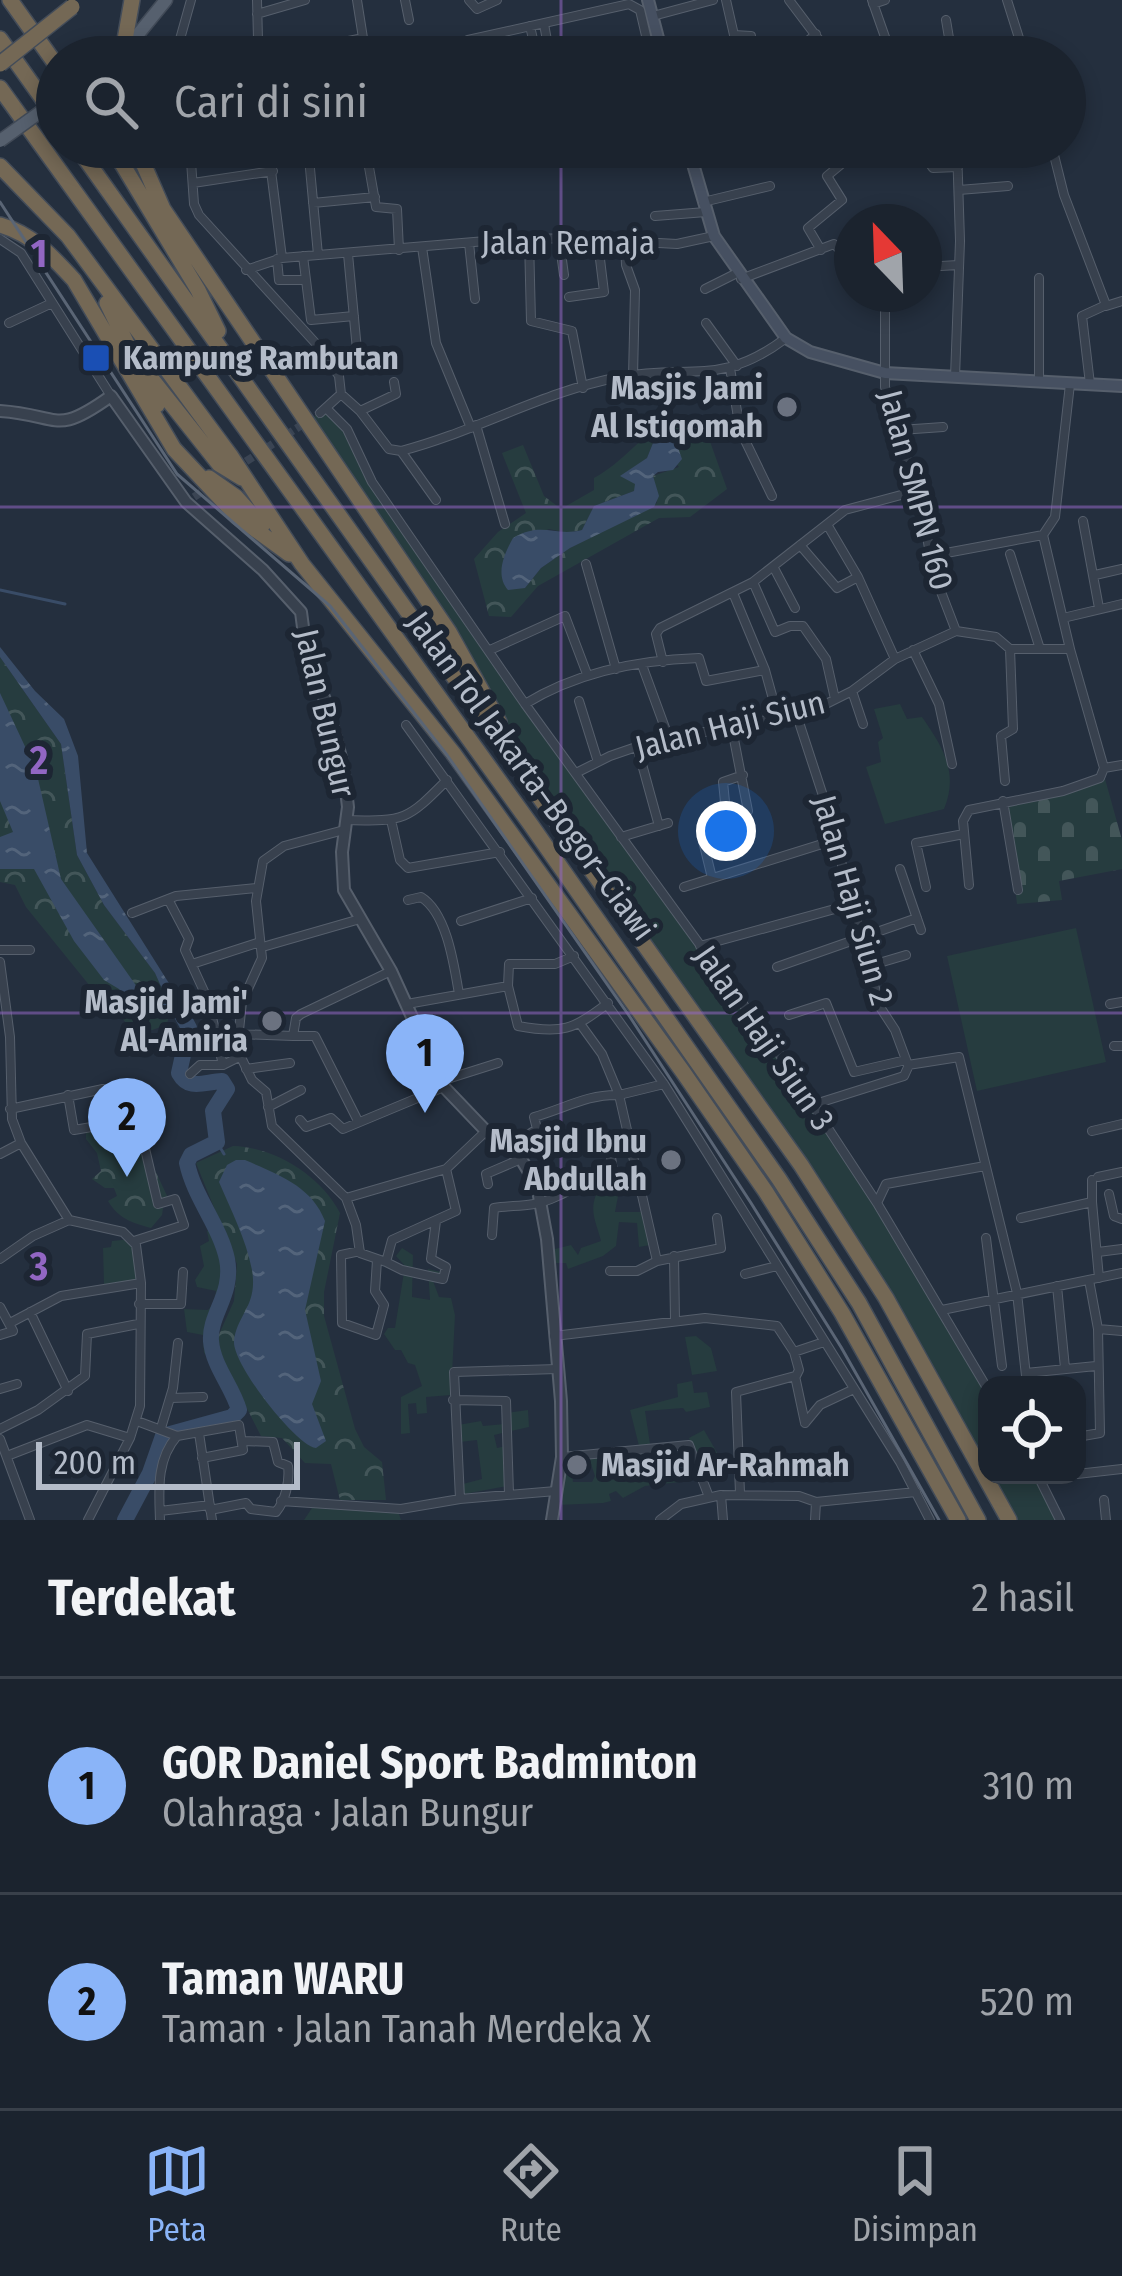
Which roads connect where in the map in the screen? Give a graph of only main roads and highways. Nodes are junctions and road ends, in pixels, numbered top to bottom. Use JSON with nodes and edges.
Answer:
{"nodes":[{"id":1,"x":10,"y":0,"type":"edge"},
{"id":2,"x":132,"y":0,"type":"edge"},
{"id":3,"x":166,"y":0,"type":"edge"},
{"id":4,"x":648,"y":0,"type":"edge"},
{"id":5,"x":75,"y":4,"type":"edge"},
{"id":6,"x":126,"y":36,"type":"edge"},
{"id":7,"x":136,"y":36,"type":"edge"},
{"id":8,"x":655,"y":36,"type":"edge"},
{"id":9,"x":36,"y":37,"type":"edge"},
{"id":10,"x":0,"y":40,"type":"edge"},
{"id":11,"x":0,"y":64,"type":"edge"},
{"id":12,"x":0,"y":88,"type":"edge"},
{"id":13,"x":36,"y":90,"type":"edge"},
{"id":14,"x":36,"y":115,"type":"edge"},
{"id":15,"x":36,"y":138,"type":"edge"},
{"id":16,"x":0,"y":141,"type":"edge"},
{"id":17,"x":0,"y":166,"type":"edge"},
{"id":18,"x":58,"y":168,"type":"edge"},
{"id":19,"x":92,"y":168,"type":"edge"},
{"id":20,"x":125,"y":168,"type":"edge"},
{"id":21,"x":145,"y":168,"type":"edge"},
{"id":22,"x":694,"y":168,"type":"edge"},
{"id":23,"x":0,"y":225,"type":"edge"},
{"id":24,"x":90,"y":267,"type":"junction"},
{"id":25,"x":128,"y":346,"type":"junction"},
{"id":26,"x":238,"y":372,"type":"junction"},
{"id":27,"x":1122,"y":386,"type":"edge"},
{"id":28,"x":244,"y":480,"type":"junction"},
{"id":29,"x":291,"y":548,"type":"junction"},
{"id":30,"x":302,"y":564,"type":"junction"},
{"id":31,"x":538,"y":790,"type":"junction"},
{"id":32,"x":958,"y":1520,"type":"edge"},
{"id":33,"x":979,"y":1520,"type":"edge"},
{"id":34,"x":1009,"y":1520,"type":"edge"}],
"edges":[{"from":1,"to":9,"type":"highway"},
{"from":2,"to":6,"type":"highway"},
{"from":3,"to":7,"type":"main road"},
{"from":4,"to":8,"type":"main road"},
{"from":5,"to":11,"type":"highway","bridge":true},
{"from":10,"to":13,"type":"highway"},
{"from":12,"to":15,"type":"highway","name":"Jalan Tol Jakarta–Bogor–Ciawi"},
{"from":14,"to":16,"type":"main road","bridge":true},
{"from":17,"to":24,"type":"highway"},
{"from":18,"to":33,"type":"highway","name":"Jalan Tol Jakarta–Bogor–Ciawi"},
{"from":19,"to":26,"type":"highway","name":"Jalan Tol Jakarta–Bogor–Ciawi"},
{"from":20,"to":26,"type":"highway"},
{"from":21,"to":31,"type":"highway"},
{"from":22,"to":27,"type":"main road"},
{"from":23,"to":30,"type":"highway"},
{"from":24,"to":25,"type":"highway"},
{"from":24,"to":28,"type":"highway"},
{"from":25,"to":28,"type":"highway"},
{"from":25,"to":29,"type":"highway"},
{"from":26,"to":31,"type":"highway","name":"Jalan Tol Jakarta–Bogor–Ciawi"},
{"from":28,"to":29,"type":"highway"},
{"from":29,"to":30,"type":"highway"},
{"from":30,"to":32,"type":"highway"},
{"from":31,"to":34,"type":"highway","name":"Jalan Tol Jakarta–Bogor–Ciawi"}]}
